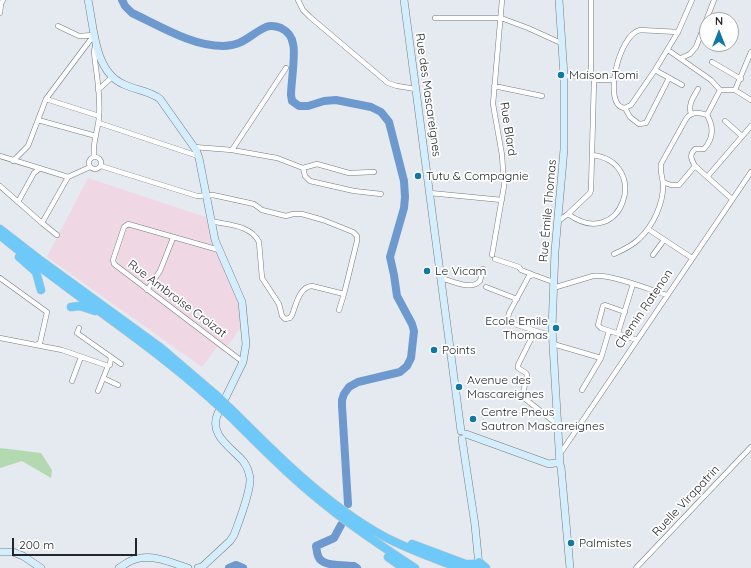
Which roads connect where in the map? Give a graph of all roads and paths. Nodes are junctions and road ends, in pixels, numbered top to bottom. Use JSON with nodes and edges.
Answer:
{"nodes":[{"id":1,"x":4,"y":0,"type":"edge"},
{"id":2,"x":88,"y":0,"type":"edge"},
{"id":3,"x":298,"y":0,"type":"edge"},
{"id":4,"x":404,"y":0,"type":"edge"},
{"id":5,"x":502,"y":0,"type":"edge"},
{"id":6,"x":559,"y":0,"type":"edge"},
{"id":7,"x":591,"y":0,"type":"edge"},
{"id":8,"x":692,"y":0,"type":"edge"},
{"id":9,"x":714,"y":0,"type":"edge"},
{"id":10,"x":0,"y":13,"type":"edge"},
{"id":11,"x":435,"y":18,"type":"dead end"},
{"id":12,"x":501,"y":18,"type":"junction"},
{"id":13,"x":58,"y":26,"type":"dead end"},
{"id":14,"x":678,"y":32,"type":"junction"},
{"id":15,"x":94,"y":35,"type":"junction"},
{"id":16,"x":561,"y":43,"type":"junction"},
{"id":17,"x":96,"y":44,"type":"junction"},
{"id":18,"x":668,"y":50,"type":"junction"},
{"id":19,"x":751,"y":52,"type":"edge"},
{"id":20,"x":681,"y":58,"type":"junction"},
{"id":21,"x":712,"y":62,"type":"dead end"},
{"id":22,"x":286,"y":68,"type":"dead end"},
{"id":23,"x":655,"y":70,"type":"junction"},
{"id":24,"x":564,"y":76,"type":"junction"},
{"id":25,"x":112,"y":78,"type":"junction"},
{"id":26,"x":592,"y":78,"type":"junction"},
{"id":27,"x":669,"y":78,"type":"junction"},
{"id":28,"x":741,"y":79,"type":"junction"},
{"id":29,"x":614,"y":80,"type":"junction"},
{"id":30,"x":682,"y":85,"type":"dead end"},
{"id":31,"x":494,"y":86,"type":"junction"},
{"id":32,"x":416,"y":88,"type":"junction"},
{"id":33,"x":698,"y":89,"type":"dead end"},
{"id":34,"x":98,"y":90,"type":"junction"},
{"id":35,"x":720,"y":90,"type":"junction"},
{"id":36,"x":735,"y":90,"type":"junction"},
{"id":37,"x":542,"y":96,"type":"dead end"},
{"id":38,"x":46,"y":99,"type":"junction"},
{"id":39,"x":751,"y":100,"type":"edge"},
{"id":40,"x":625,"y":108,"type":"junction"},
{"id":41,"x":691,"y":114,"type":"junction"},
{"id":42,"x":707,"y":115,"type":"junction"},
{"id":43,"x":99,"y":116,"type":"junction"},
{"id":44,"x":38,"y":120,"type":"junction"},
{"id":45,"x":725,"y":121,"type":"dead end"},
{"id":46,"x":98,"y":123,"type":"junction"},
{"id":47,"x":751,"y":126,"type":"edge"},
{"id":48,"x":96,"y":136,"type":"junction"},
{"id":49,"x":742,"y":136,"type":"junction"},
{"id":50,"x":194,"y":147,"type":"junction"},
{"id":51,"x":232,"y":150,"type":"junction"},
{"id":52,"x":592,"y":155,"type":"junction"},
{"id":53,"x":0,"y":156,"type":"edge"},
{"id":54,"x":198,"y":156,"type":"junction"},
{"id":55,"x":94,"y":157,"type":"junction"},
{"id":56,"x":13,"y":161,"type":"junction"},
{"id":57,"x":101,"y":166,"type":"junction"},
{"id":58,"x":695,"y":166,"type":"junction"},
{"id":59,"x":90,"y":167,"type":"junction"},
{"id":60,"x":303,"y":168,"type":"junction"},
{"id":61,"x":39,"y":169,"type":"junction"},
{"id":62,"x":374,"y":172,"type":"dead end"},
{"id":63,"x":751,"y":172,"type":"edge"},
{"id":64,"x":708,"y":176,"type":"junction"},
{"id":65,"x":68,"y":177,"type":"junction"},
{"id":66,"x":663,"y":182,"type":"junction"},
{"id":67,"x":0,"y":186,"type":"edge"},
{"id":68,"x":430,"y":193,"type":"junction"},
{"id":69,"x":380,"y":194,"type":"dead end"},
{"id":70,"x":206,"y":195,"type":"junction"},
{"id":71,"x":502,"y":200,"type":"junction"},
{"id":72,"x":732,"y":200,"type":"junction"},
{"id":73,"x":18,"y":202,"type":"junction"},
{"id":74,"x":568,"y":214,"type":"junction"},
{"id":75,"x":211,"y":221,"type":"junction"},
{"id":76,"x":557,"y":222,"type":"junction"},
{"id":77,"x":42,"y":223,"type":"junction"},
{"id":78,"x":0,"y":229,"type":"edge"},
{"id":79,"x":648,"y":229,"type":"junction"},
{"id":80,"x":57,"y":234,"type":"dead end"},
{"id":81,"x":0,"y":236,"type":"edge"},
{"id":82,"x":173,"y":238,"type":"junction"},
{"id":83,"x":664,"y":240,"type":"junction"},
{"id":84,"x":0,"y":241,"type":"edge"},
{"id":85,"x":219,"y":250,"type":"junction"},
{"id":86,"x":492,"y":254,"type":"dead end"},
{"id":87,"x":614,"y":254,"type":"dead end"},
{"id":88,"x":653,"y":255,"type":"dead end"},
{"id":89,"x":692,"y":258,"type":"junction"},
{"id":90,"x":495,"y":259,"type":"dead end"},
{"id":91,"x":484,"y":269,"type":"dead end"},
{"id":92,"x":534,"y":276,"type":"junction"},
{"id":93,"x":0,"y":278,"type":"edge"},
{"id":94,"x":441,"y":278,"type":"junction"},
{"id":95,"x":633,"y":284,"type":"junction"},
{"id":96,"x":553,"y":285,"type":"junction"},
{"id":97,"x":486,"y":287,"type":"dead end"},
{"id":98,"x":40,"y":290,"type":"dead end"},
{"id":99,"x":147,"y":290,"type":"junction"},
{"id":100,"x":344,"y":294,"type":"junction"},
{"id":101,"x":667,"y":295,"type":"junction"},
{"id":102,"x":517,"y":299,"type":"junction"},
{"id":103,"x":71,"y":307,"type":"dead end"},
{"id":104,"x":339,"y":310,"type":"dead end"},
{"id":105,"x":625,"y":312,"type":"junction"},
{"id":106,"x":106,"y":316,"type":"junction"},
{"id":107,"x":79,"y":328,"type":"dead end"},
{"id":108,"x":535,"y":331,"type":"junction"},
{"id":109,"x":609,"y":331,"type":"junction"},
{"id":110,"x":618,"y":334,"type":"junction"},
{"id":111,"x":0,"y":338,"type":"edge"},
{"id":112,"x":553,"y":340,"type":"junction"},
{"id":113,"x":637,"y":340,"type":"junction"},
{"id":114,"x":36,"y":345,"type":"junction"},
{"id":115,"x":81,"y":357,"type":"junction"},
{"id":116,"x":111,"y":357,"type":"junction"},
{"id":117,"x":601,"y":358,"type":"junction"},
{"id":118,"x":243,"y":362,"type":"junction"},
{"id":119,"x":121,"y":364,"type":"dead end"},
{"id":120,"x":108,"y":366,"type":"junction"},
{"id":121,"x":103,"y":378,"type":"junction"},
{"id":122,"x":72,"y":381,"type":"dead end"},
{"id":123,"x":118,"y":385,"type":"dead end"},
{"id":124,"x":582,"y":390,"type":"dead end"},
{"id":125,"x":98,"y":391,"type":"dead end"},
{"id":126,"x":214,"y":398,"type":"junction"},
{"id":127,"x":234,"y":416,"type":"junction"},
{"id":128,"x":557,"y":424,"type":"junction"},
{"id":129,"x":463,"y":435,"type":"junction"},
{"id":130,"x":751,"y":447,"type":"edge"},
{"id":131,"x":557,"y":464,"type":"junction"},
{"id":132,"x":330,"y":500,"type":"junction"},
{"id":133,"x":372,"y":541,"type":"junction"},
{"id":134,"x":0,"y":552,"type":"edge"},
{"id":135,"x":479,"y":566,"type":"edge"},
{"id":136,"x":41,"y":568,"type":"edge"},
{"id":137,"x":119,"y":568,"type":"edge"},
{"id":138,"x":188,"y":568,"type":"edge"},
{"id":139,"x":198,"y":568,"type":"edge"},
{"id":140,"x":403,"y":568,"type":"edge"},
{"id":141,"x":414,"y":568,"type":"edge"},
{"id":142,"x":459,"y":568,"type":"edge"},
{"id":143,"x":486,"y":568,"type":"edge"},
{"id":144,"x":570,"y":568,"type":"edge"},
{"id":145,"x":636,"y":568,"type":"edge"}],
"edges":[{"from":1,"to":10,"type":"street"},
{"from":2,"to":15,"type":"street"},
{"from":3,"to":32,"type":"street"},
{"from":4,"to":32,"type":"street","name":"Rue des Mascareignes"},
{"from":5,"to":12,"type":"street","name":"Rue Blard"},
{"from":6,"to":16,"type":"street","name":"Rue Émile Thomas"},
{"from":7,"to":26,"type":"street"},
{"from":8,"to":14,"type":"street"},
{"from":9,"to":20,"type":"street"},
{"from":11,"to":12,"type":"street"},
{"from":12,"to":16,"type":"street"},
{"from":12,"to":31,"type":"street","name":"Rue Blard"},
{"from":13,"to":15,"type":"street"},
{"from":14,"to":18,"type":"street"},
{"from":14,"to":29,"type":"street"},
{"from":15,"to":17,"type":"street"},
{"from":15,"to":38,"type":"street"},
{"from":16,"to":24,"type":"street","name":"Rue Émile Thomas"},
{"from":17,"to":25,"type":"street"},
{"from":17,"to":34,"type":"street"},
{"from":18,"to":20,"type":"street"},
{"from":18,"to":23,"type":"street"},
{"from":19,"to":28,"type":"street"},
{"from":20,"to":35,"type":"street"},
{"from":21,"to":28,"type":"street"},
{"from":22,"to":51,"type":"street"},
{"from":23,"to":27,"type":"street"},
{"from":23,"to":40,"type":"street"},
{"from":24,"to":26,"type":"street"},
{"from":24,"to":76,"type":"street","name":"Rue Émile Thomas"},
{"from":25,"to":34,"type":"street"},
{"from":25,"to":50,"type":"street"},
{"from":26,"to":29,"type":"street"},
{"from":26,"to":52,"type":"street"},
{"from":27,"to":30,"type":"street"},
{"from":27,"to":40,"type":"street"},
{"from":28,"to":36,"type":"street"},
{"from":29,"to":40,"type":"street"},
{"from":31,"to":37,"type":"street","name":"Rue Blard"},
{"from":31,"to":71,"type":"street","name":"Rue Blard"},
{"from":32,"to":68,"type":"street","name":"Rue des Mascareignes"},
{"from":33,"to":41,"type":"street"},
{"from":34,"to":43,"type":"street"},
{"from":35,"to":36,"type":"street"},
{"from":35,"to":42,"type":"street"},
{"from":36,"to":39,"type":"street"},
{"from":38,"to":43,"type":"street"},
{"from":38,"to":44,"type":"street"},
{"from":41,"to":42,"type":"street"},
{"from":41,"to":66,"type":"street"},
{"from":42,"to":58,"type":"street"},
{"from":43,"to":46,"type":"street"},
{"from":44,"to":48,"type":"street"},
{"from":44,"to":56,"type":"street"},
{"from":45,"to":49,"type":"street"},
{"from":46,"to":48,"type":"street"},
{"from":46,"to":54,"type":"street"},
{"from":47,"to":49,"type":"street"},
{"from":48,"to":55,"type":"street"},
{"from":49,"to":64,"type":"street"},
{"from":50,"to":51,"type":"street"},
{"from":50,"to":54,"type":"street"},
{"from":51,"to":60,"type":"street"},
{"from":52,"to":74,"type":"street"},
{"from":52,"to":74,"type":"street"},
{"from":53,"to":56,"type":"street"},
{"from":54,"to":70,"type":"street"},
{"from":55,"to":57,"type":"street"},
{"from":55,"to":59,"type":"street"},
{"from":56,"to":61,"type":"street"},
{"from":57,"to":59,"type":"street"},
{"from":57,"to":70,"type":"street"},
{"from":58,"to":64,"type":"street"},
{"from":58,"to":66,"type":"street"},
{"from":59,"to":65,"type":"street"},
{"from":60,"to":62,"type":"street"},
{"from":60,"to":69,"type":"street"},
{"from":61,"to":65,"type":"street"},
{"from":61,"to":73,"type":"street"},
{"from":63,"to":72,"type":"street","name":"Chemin Ratenon"},
{"from":64,"to":72,"type":"street"},
{"from":65,"to":77,"type":"street"},
{"from":66,"to":79,"type":"street"},
{"from":67,"to":73,"type":"street"},
{"from":68,"to":71,"type":"street"},
{"from":68,"to":94,"type":"street"},
{"from":70,"to":75,"type":"street"},
{"from":70,"to":100,"type":"street"},
{"from":71,"to":86,"type":"street","name":"Rue Blard"},
{"from":72,"to":89,"type":"street","name":"Chemin Ratenon"},
{"from":73,"to":77,"type":"street"},
{"from":74,"to":76,"type":"street"},
{"from":75,"to":85,"type":"street"},
{"from":75,"to":100,"type":"street"},
{"from":76,"to":96,"type":"street","name":"Rue Émile Thomas"},
{"from":77,"to":80,"type":"street"},
{"from":78,"to":126,"type":"highway"},
{"from":79,"to":83,"type":"street"},
{"from":79,"to":87,"type":"street"},
{"from":81,"to":106,"type":"highway"},
{"from":82,"to":85,"type":"street","name":"Rue Ambroise Croizat"},
{"from":82,"to":99,"type":"street"},
{"from":82,"to":99,"type":"street","name":"Rue Ambroise Croizat"},
{"from":83,"to":88,"type":"street"},
{"from":83,"to":89,"type":"street"},
{"from":84,"to":98,"type":"highway"},
{"from":85,"to":118,"type":"street"},
{"from":89,"to":101,"type":"street","name":"Chemin Ratenon"},
{"from":90,"to":92,"type":"street"},
{"from":91,"to":94,"type":"street"},
{"from":92,"to":96,"type":"street"},
{"from":92,"to":102,"type":"street"},
{"from":93,"to":114,"type":"street"},
{"from":94,"to":129,"type":"street"},
{"from":95,"to":96,"type":"street"},
{"from":95,"to":101,"type":"street"},
{"from":95,"to":105,"type":"street"},
{"from":96,"to":112,"type":"street","name":"Rue Émile Thomas"},
{"from":97,"to":102,"type":"street"},
{"from":99,"to":118,"type":"street","name":"Rue Ambroise Croizat"},
{"from":100,"to":104,"type":"street"},
{"from":101,"to":113,"type":"street","name":"Chemin Ratenon"},
{"from":102,"to":108,"type":"street"},
{"from":103,"to":106,"type":"highway"},
{"from":105,"to":109,"type":"street"},
{"from":105,"to":110,"type":"street"},
{"from":106,"to":126,"type":"highway"},
{"from":107,"to":116,"type":"street"},
{"from":108,"to":112,"type":"street"},
{"from":108,"to":128,"type":"street"},
{"from":109,"to":110,"type":"street"},
{"from":109,"to":117,"type":"street"},
{"from":110,"to":113,"type":"street"},
{"from":111,"to":114,"type":"street"},
{"from":112,"to":117,"type":"street"},
{"from":112,"to":128,"type":"street","name":"Rue Émile Thomas"},
{"from":113,"to":131,"type":"street","name":"Chemin Ratenon"},
{"from":114,"to":115,"type":"street"},
{"from":115,"to":120,"type":"street"},
{"from":115,"to":122,"type":"street"},
{"from":116,"to":119,"type":"street"},
{"from":116,"to":120,"type":"street"},
{"from":117,"to":124,"type":"street"},
{"from":118,"to":139,"type":"street"},
{"from":120,"to":121,"type":"street"},
{"from":121,"to":123,"type":"street"},
{"from":121,"to":125,"type":"street"},
{"from":126,"to":127,"type":"highway","bridge":true},
{"from":127,"to":132,"type":"highway"},
{"from":127,"to":133,"type":"highway"},
{"from":128,"to":131,"type":"street","name":"Rue Émile Thomas"},
{"from":129,"to":131,"type":"street"},
{"from":129,"to":135,"type":"street"},
{"from":130,"to":145,"type":"street","name":"Ruelle Virapatrin"},
{"from":131,"to":144,"type":"street"},
{"from":132,"to":135,"type":"highway"},
{"from":132,"to":142,"type":"highway"},
{"from":133,"to":140,"type":"highway"},
{"from":133,"to":141,"type":"highway"},
{"from":134,"to":136,"type":"street"},
{"from":135,"to":143,"type":"highway"},
{"from":137,"to":138,"type":"street"}]}
